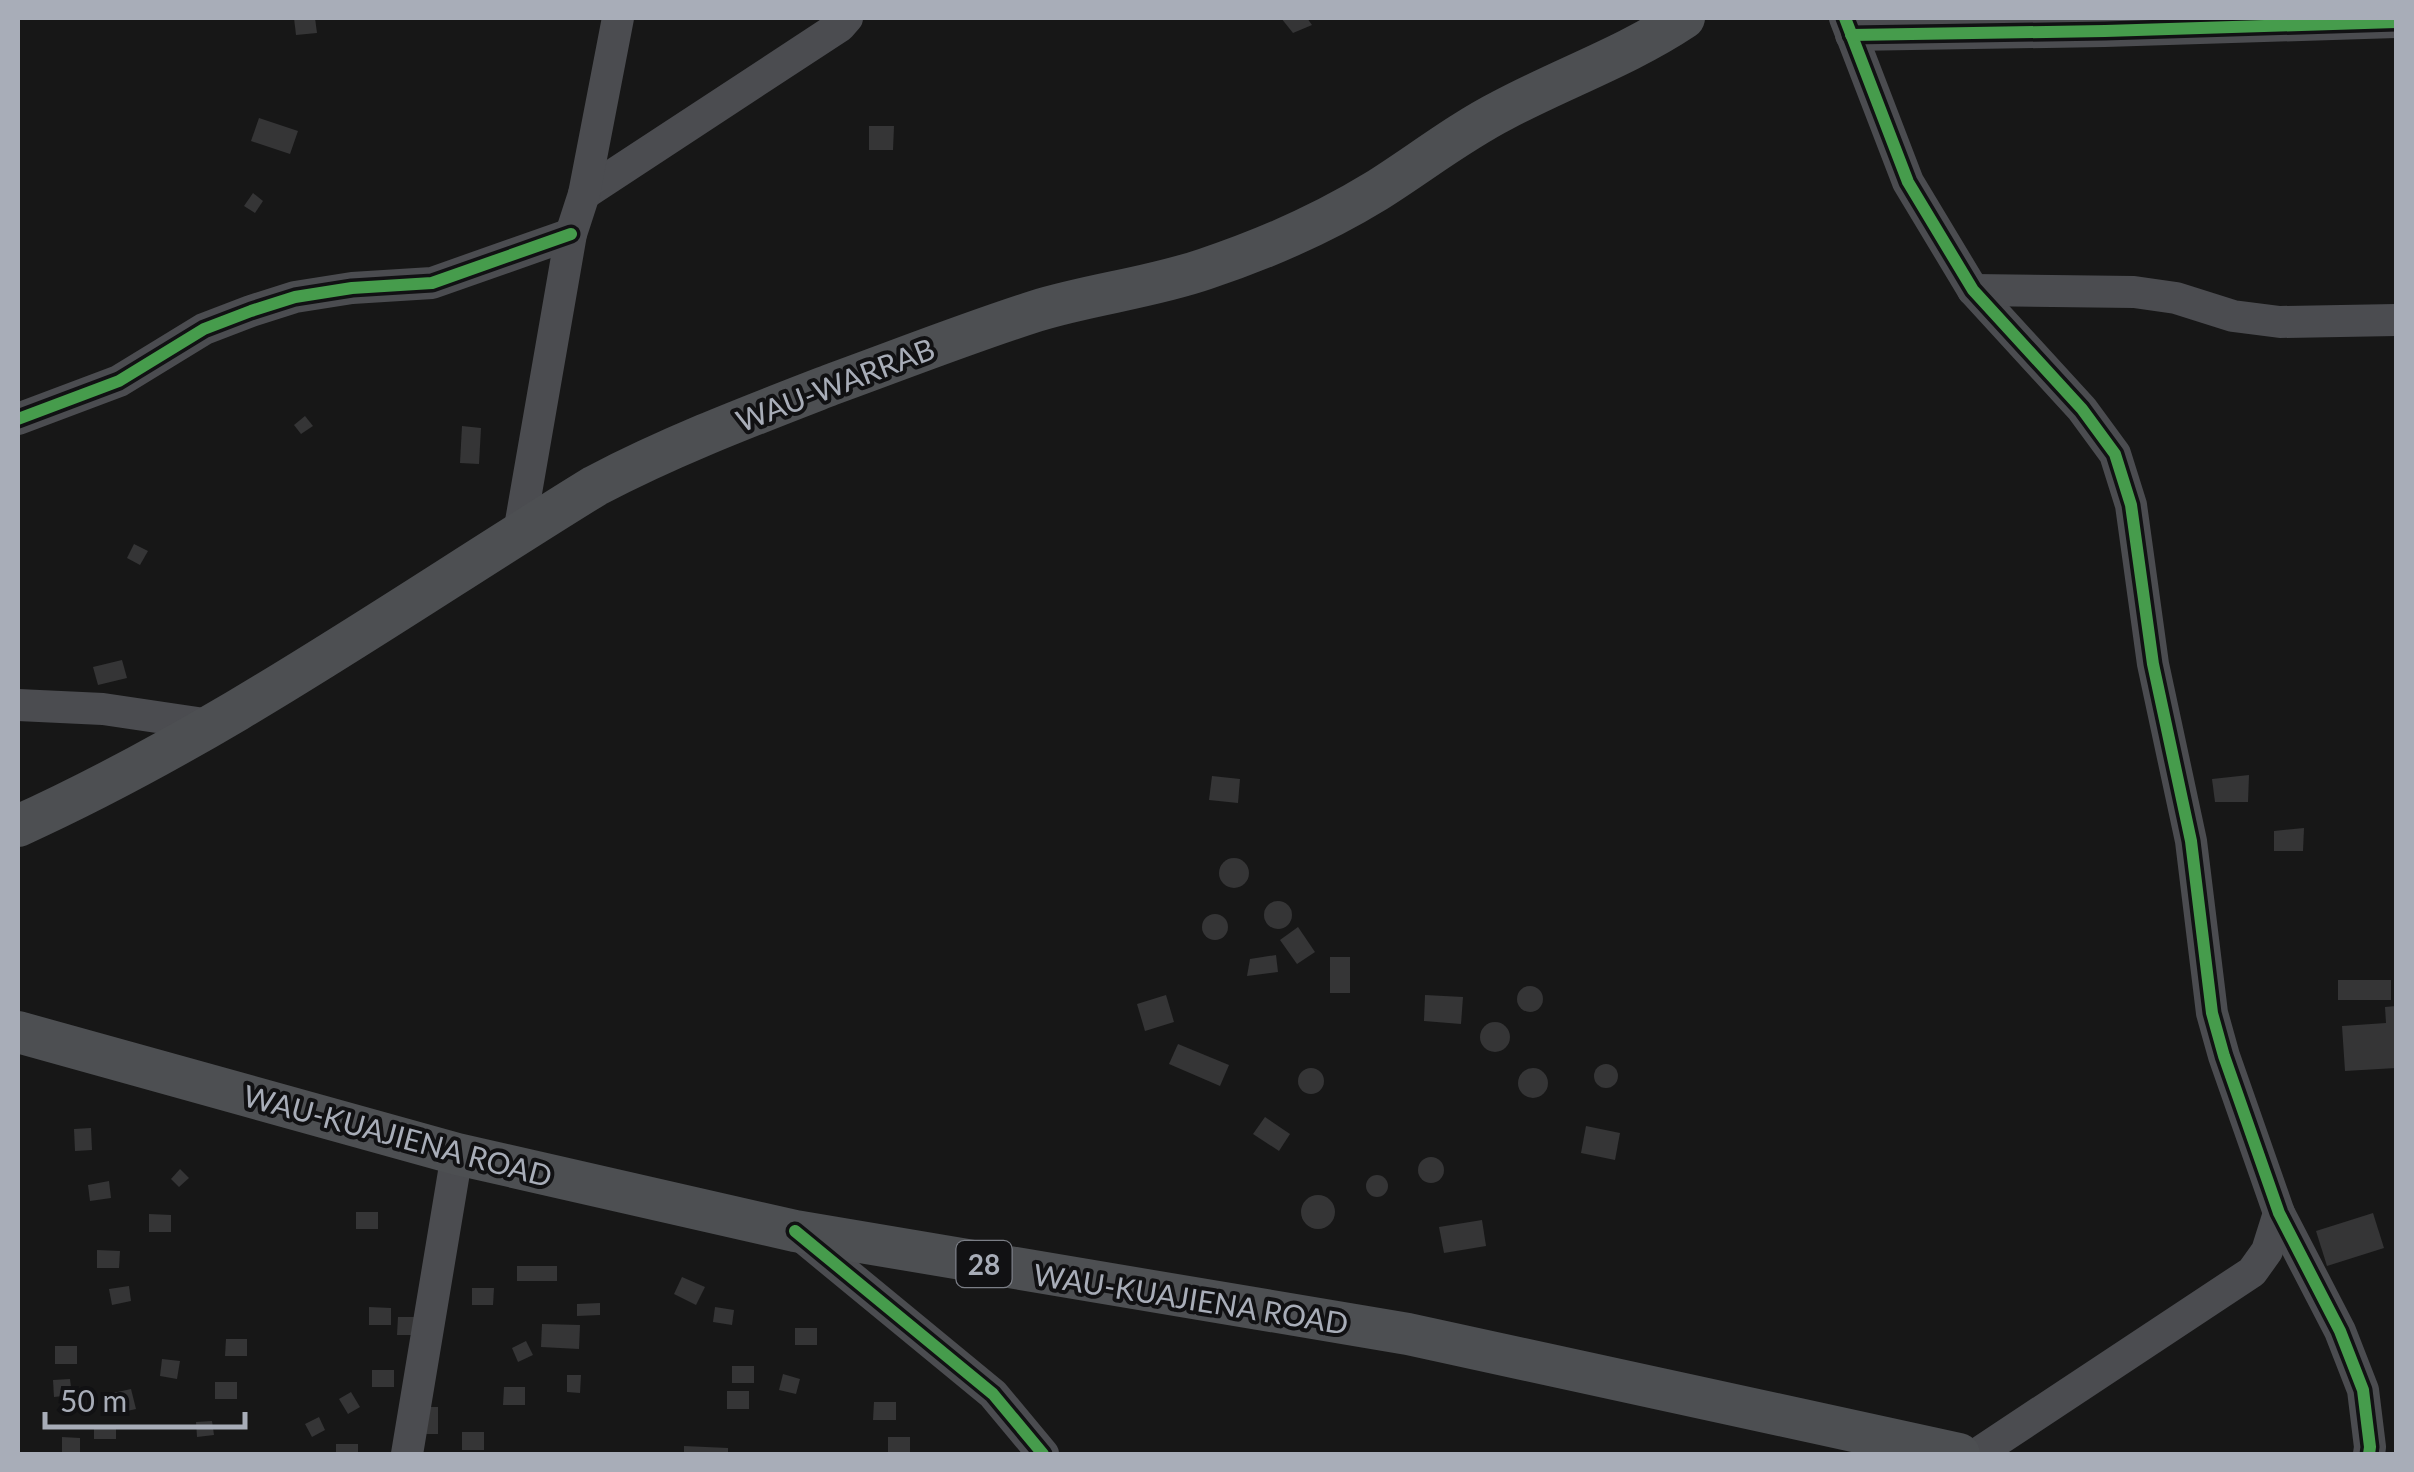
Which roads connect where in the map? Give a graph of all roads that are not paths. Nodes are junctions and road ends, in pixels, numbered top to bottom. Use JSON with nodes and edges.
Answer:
{"nodes":[{"id":1,"x":618,"y":18,"type":"edge"},
{"id":2,"x":847,"y":18,"type":"edge"},
{"id":3,"x":1684,"y":18,"type":"edge"},
{"id":4,"x":2396,"y":22,"type":"edge"},
{"id":5,"x":1848,"y":26,"type":"edge"},
{"id":6,"x":584,"y":194,"type":"junction"},
{"id":7,"x":571,"y":234,"type":"junction"},
{"id":8,"x":1972,"y":290,"type":"junction"},
{"id":9,"x":2396,"y":320,"type":"edge"},
{"id":10,"x":18,"y":419,"type":"edge"},
{"id":11,"x":518,"y":533,"type":"junction"},
{"id":12,"x":18,"y":705,"type":"edge"},
{"id":13,"x":210,"y":725,"type":"junction"},
{"id":14,"x":18,"y":826,"type":"edge"},
{"id":15,"x":18,"y":1032,"type":"edge"},
{"id":16,"x":457,"y":1154,"type":"junction"},
{"id":17,"x":2279,"y":1213,"type":"junction"},
{"id":18,"x":795,"y":1231,"type":"junction"},
{"id":19,"x":407,"y":1454,"type":"edge"},
{"id":20,"x":1043,"y":1454,"type":"edge"},
{"id":21,"x":1959,"y":1454,"type":"edge"},
{"id":22,"x":1977,"y":1454,"type":"edge"},
{"id":23,"x":2368,"y":1454,"type":"edge"}],
"edges":[{"from":1,"to":6,"type":"street"},
{"from":2,"to":6,"type":"street"},
{"from":3,"to":11,"type":"main road","name":"WAU-WARRAB"},
{"from":4,"to":5,"type":"street"},
{"from":5,"to":8,"type":"street"},
{"from":6,"to":7,"type":"street"},
{"from":7,"to":10,"type":"street"},
{"from":7,"to":11,"type":"street"},
{"from":8,"to":9,"type":"street"},
{"from":8,"to":17,"type":"street"},
{"from":11,"to":13,"type":"main road","name":"WAU-WARRAB"},
{"from":12,"to":13,"type":"street"},
{"from":13,"to":14,"type":"main road","name":"WAU-WARRAB"},
{"from":15,"to":16,"type":"main road","name":"WAU-KUAJIENA ROAD","number":"28"},
{"from":16,"to":18,"type":"main road","name":"WAU-KUAJIENA ROAD","number":"28"},
{"from":16,"to":19,"type":"street"},
{"from":17,"to":22,"type":"street"},
{"from":17,"to":23,"type":"street"},
{"from":18,"to":20,"type":"street"},
{"from":18,"to":21,"type":"main road","name":"WAU-KUAJIENA ROAD","number":"28"}]}
